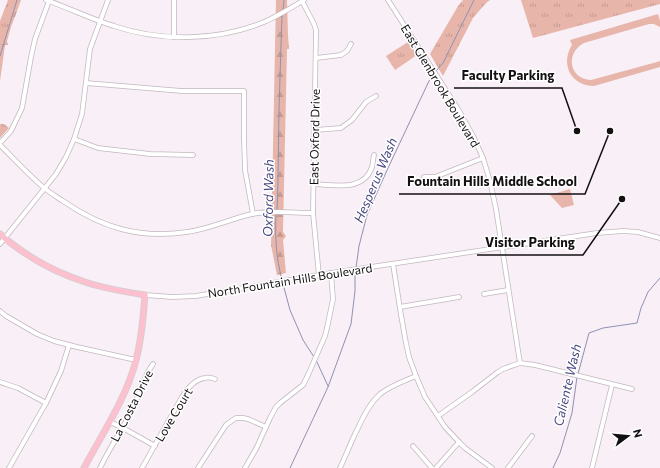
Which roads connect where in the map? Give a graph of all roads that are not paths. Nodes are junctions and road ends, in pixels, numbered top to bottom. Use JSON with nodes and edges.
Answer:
{"nodes":[{"id":1,"x":108,"y":0,"type":"edge"},
{"id":2,"x":174,"y":0,"type":"edge"},
{"id":3,"x":388,"y":0,"type":"edge"},
{"id":4,"x":47,"y":1,"type":"edge"},
{"id":5,"x":303,"y":1,"type":"edge"},
{"id":6,"x":100,"y":21,"type":"junction"},
{"id":7,"x":174,"y":37,"type":"junction"},
{"id":8,"x":351,"y":44,"type":"dead end"},
{"id":9,"x":316,"y":58,"type":"junction"},
{"id":10,"x":86,"y":83,"type":"junction"},
{"id":11,"x":376,"y":96,"type":"dead end"},
{"id":12,"x":315,"y":130,"type":"junction"},
{"id":13,"x":74,"y":140,"type":"junction"},
{"id":14,"x":0,"y":144,"type":"edge"},
{"id":15,"x":194,"y":155,"type":"dead end"},
{"id":16,"x":374,"y":155,"type":"dead end"},
{"id":17,"x":483,"y":158,"type":"junction"},
{"id":18,"x":424,"y":178,"type":"dead end"},
{"id":19,"x":314,"y":184,"type":"junction"},
{"id":20,"x":45,"y":188,"type":"junction"},
{"id":21,"x":313,"y":213,"type":"junction"},
{"id":22,"x":253,"y":214,"type":"junction"},
{"id":23,"x":2,"y":236,"type":"edge"},
{"id":24,"x":660,"y":238,"type":"edge"},
{"id":25,"x":0,"y":244,"type":"edge"},
{"id":26,"x":501,"y":248,"type":"junction"},
{"id":27,"x":393,"y":264,"type":"junction"},
{"id":28,"x":331,"y":273,"type":"junction"},
{"id":29,"x":319,"y":276,"type":"junction"},
{"id":30,"x":508,"y":290,"type":"junction"},
{"id":31,"x":484,"y":294,"type":"dead end"},
{"id":32,"x":145,"y":296,"type":"junction"},
{"id":33,"x":459,"y":298,"type":"dead end"},
{"id":34,"x":400,"y":307,"type":"junction"},
{"id":35,"x":0,"y":311,"type":"edge"},
{"id":36,"x":68,"y":345,"type":"junction"},
{"id":37,"x":136,"y":360,"type":"junction"},
{"id":38,"x":520,"y":363,"type":"junction"},
{"id":39,"x":153,"y":364,"type":"dead end"},
{"id":40,"x":416,"y":376,"type":"junction"},
{"id":41,"x":215,"y":379,"type":"dead end"},
{"id":42,"x":0,"y":382,"type":"edge"},
{"id":43,"x":612,"y":385,"type":"junction"},
{"id":44,"x":632,"y":389,"type":"dead end"},
{"id":45,"x":46,"y":403,"type":"junction"},
{"id":46,"x":438,"y":416,"type":"junction"},
{"id":47,"x":110,"y":422,"type":"junction"},
{"id":48,"x":266,"y":427,"type":"junction"},
{"id":49,"x":123,"y":428,"type":"junction"},
{"id":50,"x":532,"y":436,"type":"dead end"},
{"id":51,"x":459,"y":442,"type":"junction"},
{"id":52,"x":155,"y":446,"type":"junction"},
{"id":53,"x":413,"y":446,"type":"dead end"},
{"id":54,"x":9,"y":468,"type":"edge"},
{"id":55,"x":84,"y":468,"type":"edge"},
{"id":56,"x":100,"y":468,"type":"edge"},
{"id":57,"x":142,"y":468,"type":"edge"},
{"id":58,"x":198,"y":468,"type":"edge"},
{"id":59,"x":245,"y":468,"type":"edge"},
{"id":60,"x":340,"y":468,"type":"edge"},
{"id":61,"x":432,"y":468,"type":"edge"},
{"id":62,"x":436,"y":468,"type":"edge"},
{"id":63,"x":492,"y":468,"type":"edge"},
{"id":64,"x":508,"y":468,"type":"edge"},
{"id":65,"x":592,"y":468,"type":"edge"}],
"edges":[{"from":1,"to":6,"type":"street"},
{"from":2,"to":7,"type":"street"},
{"from":3,"to":17,"type":"street","name":"East Glenbrook Boulevard"},
{"from":4,"to":6,"type":"street"},
{"from":4,"to":14,"type":"street"},
{"from":5,"to":7,"type":"street"},
{"from":5,"to":9,"type":"street","name":"East Oxford Drive"},
{"from":6,"to":7,"type":"street"},
{"from":6,"to":10,"type":"street"},
{"from":8,"to":9,"type":"street"},
{"from":9,"to":12,"type":"street","name":"East Oxford Drive"},
{"from":10,"to":13,"type":"street"},
{"from":10,"to":22,"type":"street"},
{"from":11,"to":12,"type":"street"},
{"from":12,"to":19,"type":"street","name":"East Oxford Drive"},
{"from":13,"to":15,"type":"street"},
{"from":13,"to":20,"type":"street"},
{"from":14,"to":20,"type":"street"},
{"from":16,"to":19,"type":"street"},
{"from":17,"to":18,"type":"street"},
{"from":17,"to":26,"type":"street","name":"East Glenbrook Boulevard"},
{"from":19,"to":21,"type":"street","name":"East Oxford Drive"},
{"from":20,"to":22,"type":"street"},
{"from":20,"to":23,"type":"street"},
{"from":21,"to":22,"type":"street"},
{"from":21,"to":29,"type":"street","name":"East Oxford Drive"},
{"from":23,"to":25,"type":"street"},
{"from":23,"to":32,"type":"main road","name":"North Fountain Hills Boulevard"},
{"from":24,"to":26,"type":"street","name":"North Fountain Hills Boulevard"},
{"from":26,"to":27,"type":"street","name":"North Fountain Hills Boulevard"},
{"from":26,"to":30,"type":"street","name":"East Glenbrook Boulevard"},
{"from":27,"to":28,"type":"street","name":"North Fountain Hills Boulevard"},
{"from":27,"to":34,"type":"street"},
{"from":28,"to":29,"type":"street","name":"North Fountain Hills Boulevard"},
{"from":28,"to":48,"type":"street"},
{"from":29,"to":32,"type":"street","name":"North Fountain Hills Boulevard"},
{"from":30,"to":31,"type":"street"},
{"from":30,"to":38,"type":"street","name":"East Glenbrook Boulevard"},
{"from":32,"to":37,"type":"main road"},
{"from":33,"to":34,"type":"street"},
{"from":34,"to":40,"type":"street"},
{"from":35,"to":36,"type":"street"},
{"from":36,"to":37,"type":"street"},
{"from":36,"to":45,"type":"street"},
{"from":37,"to":47,"type":"main road"},
{"from":38,"to":43,"type":"street"},
{"from":38,"to":46,"type":"street"},
{"from":39,"to":49,"type":"street","name":"La Costa Drive"},
{"from":40,"to":46,"type":"street"},
{"from":40,"to":60,"type":"street"},
{"from":41,"to":52,"type":"street","name":"Love Court"},
{"from":42,"to":45,"type":"street"},
{"from":43,"to":44,"type":"street"},
{"from":43,"to":65,"type":"street"},
{"from":45,"to":54,"type":"street"},
{"from":46,"to":51,"type":"street"},
{"from":47,"to":49,"type":"street"},
{"from":47,"to":55,"type":"main road"},
{"from":48,"to":58,"type":"street"},
{"from":48,"to":59,"type":"street"},
{"from":49,"to":52,"type":"street"},
{"from":49,"to":56,"type":"street","name":"La Costa Drive"},
{"from":50,"to":64,"type":"street"},
{"from":51,"to":62,"type":"street"},
{"from":51,"to":63,"type":"street"},
{"from":52,"to":57,"type":"street","name":"Love Court"},
{"from":53,"to":61,"type":"street"}]}
